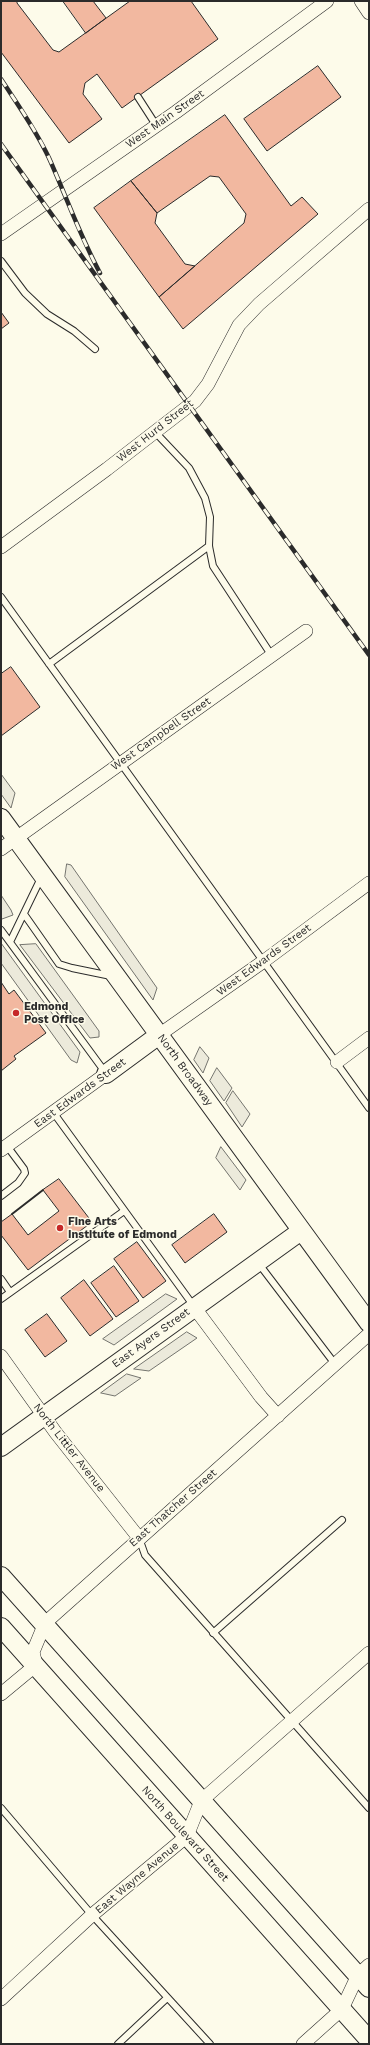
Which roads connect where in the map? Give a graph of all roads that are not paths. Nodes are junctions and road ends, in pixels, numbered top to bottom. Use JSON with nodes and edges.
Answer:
{"nodes":[{"id":1,"x":326,"y":1,"type":"edge"},
{"id":2,"x":361,"y":1,"type":"edge"},
{"id":3,"x":369,"y":12,"type":"edge"},
{"id":4,"x":138,"y":97,"type":"dead end"},
{"id":5,"x":156,"y":125,"type":"junction"},
{"id":6,"x":369,"y":209,"type":"edge"},
{"id":7,"x":1,"y":234,"type":"edge"},
{"id":8,"x":1,"y":261,"type":"edge"},
{"id":9,"x":96,"y":349,"type":"dead end"},
{"id":10,"x":155,"y":432,"type":"junction"},
{"id":11,"x":209,"y":546,"type":"junction"},
{"id":12,"x":1,"y":547,"type":"edge"},
{"id":13,"x":1,"y":597,"type":"edge"},
{"id":14,"x":306,"y":631,"type":"dead end"},
{"id":15,"x":272,"y":656,"type":"junction"},
{"id":16,"x":49,"y":664,"type":"junction"},
{"id":17,"x":120,"y":763,"type":"junction"},
{"id":18,"x":1,"y":818,"type":"edge"},
{"id":19,"x":16,"y":839,"type":"junction"},
{"id":20,"x":1,"y":849,"type":"edge"},
{"id":21,"x":43,"y":875,"type":"junction"},
{"id":22,"x":369,"y":883,"type":"edge"},
{"id":23,"x":24,"y":914,"type":"junction"},
{"id":24,"x":1,"y":930,"type":"edge"},
{"id":25,"x":10,"y":942,"type":"junction"},
{"id":26,"x":264,"y":961,"type":"junction"},
{"id":27,"x":117,"y":977,"type":"junction"},
{"id":28,"x":159,"y":1035,"type":"junction"},
{"id":29,"x":369,"y":1038,"type":"edge"},
{"id":30,"x":337,"y":1062,"type":"junction"},
{"id":31,"x":106,"y":1074,"type":"junction"},
{"id":32,"x":369,"y":1108,"type":"edge"},
{"id":33,"x":53,"y":1112,"type":"junction"},
{"id":34,"x":4,"y":1148,"type":"edge"},
{"id":35,"x":1,"y":1196,"type":"edge"},
{"id":36,"x":124,"y":1211,"type":"junction"},
{"id":37,"x":301,"y":1231,"type":"junction"},
{"id":38,"x":258,"y":1262,"type":"junction"},
{"id":39,"x":1,"y":1279,"type":"edge"},
{"id":40,"x":10,"y":1292,"type":"junction"},
{"id":41,"x":1,"y":1299,"type":"edge"},
{"id":42,"x":194,"y":1307,"type":"junction"},
{"id":43,"x":369,"y":1323,"type":"edge"},
{"id":44,"x":369,"y":1334,"type":"edge"},
{"id":45,"x":1,"y":1356,"type":"edge"},
{"id":46,"x":335,"y":1364,"type":"junction"},
{"id":47,"x":44,"y":1416,"type":"junction"},
{"id":48,"x":278,"y":1416,"type":"junction"},
{"id":49,"x":1,"y":1447,"type":"edge"},
{"id":50,"x":342,"y":1520,"type":"dead end"},
{"id":51,"x":139,"y":1538,"type":"junction"},
{"id":52,"x":1,"y":1576,"type":"edge"},
{"id":53,"x":45,"y":1623,"type":"junction"},
{"id":54,"x":1,"y":1627,"type":"edge"},
{"id":55,"x":213,"y":1633,"type":"junction"},
{"id":56,"x":369,"y":1653,"type":"edge"},
{"id":57,"x":36,"y":1665,"type":"junction"},
{"id":58,"x":1,"y":1694,"type":"edge"},
{"id":59,"x":292,"y":1723,"type":"junction"},
{"id":60,"x":201,"y":1801,"type":"junction"},
{"id":61,"x":1,"y":1808,"type":"edge"},
{"id":62,"x":369,"y":1808,"type":"edge"},
{"id":63,"x":187,"y":1836,"type":"junction"},
{"id":64,"x":92,"y":1915,"type":"junction"},
{"id":65,"x":365,"y":1976,"type":"edge"},
{"id":66,"x":167,"y":1998,"type":"junction"},
{"id":67,"x":1,"y":1999,"type":"edge"},
{"id":68,"x":342,"y":2009,"type":"junction"},
{"id":69,"x":369,"y":2040,"type":"edge"},
{"id":70,"x":118,"y":2044,"type":"edge"},
{"id":71,"x":210,"y":2044,"type":"edge"},
{"id":72,"x":303,"y":2044,"type":"edge"}],
"edges":[{"from":1,"to":5,"type":"street","name":"West Main Street"},
{"from":2,"to":3,"type":"street"},
{"from":4,"to":5,"type":"lane"},
{"from":5,"to":7,"type":"street","name":"West Main Street"},
{"from":6,"to":10,"type":"street","name":"West Hurd Street"},
{"from":8,"to":9,"type":"lane"},
{"from":10,"to":11,"type":"lane"},
{"from":10,"to":12,"type":"street","name":"West Hurd Street"},
{"from":11,"to":15,"type":"lane"},
{"from":11,"to":16,"type":"lane"},
{"from":13,"to":16,"type":"lane"},
{"from":14,"to":15,"type":"street","name":"West Campbell Street"},
{"from":15,"to":17,"type":"street","name":"West Campbell Street"},
{"from":16,"to":17,"type":"lane"},
{"from":17,"to":19,"type":"street","name":"West Campbell Street"},
{"from":17,"to":26,"type":"lane"},
{"from":18,"to":19,"type":"main road","name":"North Broadway"},
{"from":19,"to":20,"type":"street","name":"West Campbell Street"},
{"from":19,"to":21,"type":"main road","name":"North Broadway"},
{"from":21,"to":23,"type":"lane"},
{"from":21,"to":27,"type":"main road","name":"North Broadway"},
{"from":22,"to":26,"type":"street","name":"West Edwards Street"},
{"from":23,"to":25,"type":"lane"},
{"from":23,"to":27,"type":"lane"},
{"from":24,"to":25,"type":"lane"},
{"from":25,"to":31,"type":"lane"},
{"from":26,"to":28,"type":"street","name":"West Edwards Street"},
{"from":26,"to":30,"type":"lane"},
{"from":27,"to":28,"type":"main road","name":"North Broadway"},
{"from":28,"to":31,"type":"main road","name":"East Edwards Street"},
{"from":28,"to":37,"type":"main road","name":"North Broadway"},
{"from":29,"to":30,"type":"street"},
{"from":30,"to":32,"type":"lane"},
{"from":31,"to":33,"type":"street","name":"East Edwards Street"},
{"from":33,"to":34,"type":"street","name":"East Edwards Street"},
{"from":33,"to":36,"type":"lane"},
{"from":34,"to":35,"type":"lane"},
{"from":36,"to":40,"type":"lane"},
{"from":36,"to":42,"type":"lane"},
{"from":37,"to":38,"type":"main road","name":"East Ayers Street"},
{"from":37,"to":43,"type":"main road","name":"North Broadway"},
{"from":38,"to":42,"type":"main road","name":"East Ayers Street"},
{"from":38,"to":46,"type":"lane"},
{"from":39,"to":40,"type":"lane"},
{"from":40,"to":41,"type":"lane"},
{"from":42,"to":47,"type":"main road","name":"East Ayers Street"},
{"from":42,"to":48,"type":"street"},
{"from":44,"to":46,"type":"street","name":"East Thatcher Street"},
{"from":45,"to":47,"type":"street","name":"North Littler Avenue"},
{"from":46,"to":48,"type":"street","name":"East Thatcher Street"},
{"from":47,"to":49,"type":"main road","name":"East Ayers Street"},
{"from":47,"to":51,"type":"street","name":"North Littler Avenue"},
{"from":48,"to":51,"type":"street","name":"East Thatcher Street"},
{"from":50,"to":55,"type":"lane"},
{"from":51,"to":53,"type":"street","name":"East Thatcher Street"},
{"from":51,"to":55,"type":"lane"},
{"from":52,"to":53,"type":"main road"},
{"from":53,"to":57,"type":"street","name":"East Thatcher Street"},
{"from":53,"to":60,"type":"main road"},
{"from":54,"to":57,"type":"main road","name":"North Boulevard Street"},
{"from":55,"to":59,"type":"lane"},
{"from":56,"to":59,"type":"street","name":"East Wayne Avenue"},
{"from":57,"to":58,"type":"street"},
{"from":57,"to":63,"type":"main road","name":"North Boulevard Street"},
{"from":59,"to":60,"type":"street","name":"East Wayne Avenue"},
{"from":59,"to":62,"type":"lane"},
{"from":60,"to":63,"type":"street","name":"East Wayne Avenue"},
{"from":60,"to":65,"type":"main road"},
{"from":61,"to":64,"type":"lane"},
{"from":63,"to":64,"type":"street","name":"East Wayne Avenue"},
{"from":63,"to":68,"type":"main road","name":"North Boulevard Street"},
{"from":64,"to":66,"type":"lane"},
{"from":64,"to":67,"type":"street","name":"East Wayne Avenue"},
{"from":65,"to":68,"type":"street"},
{"from":66,"to":70,"type":"lane"},
{"from":66,"to":71,"type":"lane"},
{"from":68,"to":69,"type":"main road","name":"North Boulevard Street"},
{"from":68,"to":72,"type":"street"}]}
